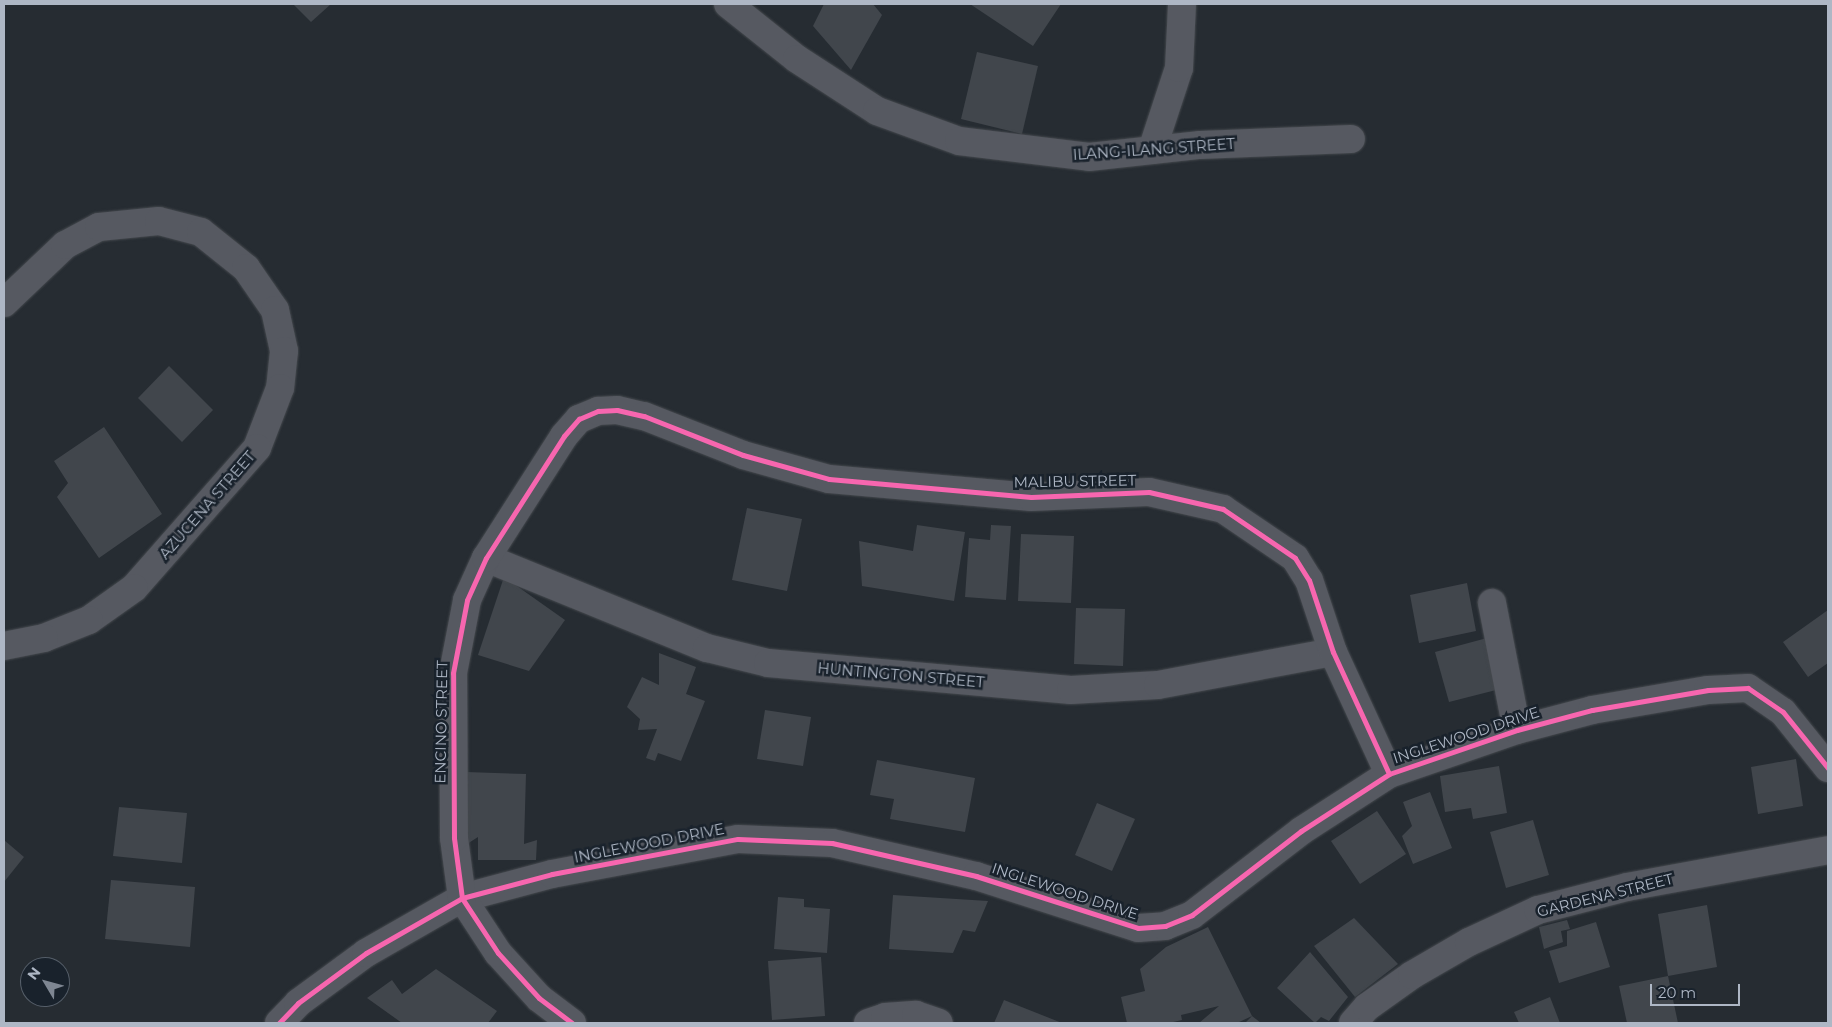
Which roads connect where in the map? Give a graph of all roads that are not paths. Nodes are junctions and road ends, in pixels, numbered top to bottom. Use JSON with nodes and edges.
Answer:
{"nodes":[{"id":1,"x":728,"y":4,"type":"edge"},
{"id":2,"x":1182,"y":4,"type":"edge"},
{"id":3,"x":1351,"y":139,"type":"dead end"},
{"id":4,"x":1152,"y":150,"type":"junction"},
{"id":5,"x":4,"y":303,"type":"edge"},
{"id":6,"x":644,"y":416,"type":"joint"},
{"id":7,"x":486,"y":558,"type":"junction"},
{"id":8,"x":1492,"y":603,"type":"dead end"},
{"id":9,"x":4,"y":646,"type":"edge"},
{"id":10,"x":1333,"y":652,"type":"junction"},
{"id":11,"x":1517,"y":730,"type":"junction"},
{"id":12,"x":1828,"y":768,"type":"edge"},
{"id":13,"x":1388,"y":774,"type":"junction"},
{"id":14,"x":1828,"y":850,"type":"edge"},
{"id":15,"x":462,"y":898,"type":"junction"},
{"id":16,"x":280,"y":1023,"type":"edge"},
{"id":17,"x":572,"y":1023,"type":"edge"},
{"id":18,"x":868,"y":1023,"type":"edge"},
{"id":19,"x":939,"y":1023,"type":"edge"},
{"id":20,"x":1353,"y":1023,"type":"edge"}],
"edges":[{"from":1,"to":4,"type":"street","name":"ILANG-ILANG STREET"},
{"from":2,"to":4,"type":"street"},
{"from":3,"to":4,"type":"street","name":"ILANG-ILANG STREET"},
{"from":5,"to":9,"type":"street","name":"AZUCENA STREET"},
{"from":6,"to":7,"type":"street","name":"ENCINO STREET"},
{"from":6,"to":10,"type":"street","name":"MALIBU STREET"},
{"from":7,"to":10,"type":"street","name":"HUNTINGTON STREET"},
{"from":7,"to":15,"type":"street","name":"ENCINO STREET"},
{"from":8,"to":11,"type":"street"},
{"from":10,"to":13,"type":"street","name":"MALIBU STREET"},
{"from":11,"to":12,"type":"street","name":"INGLEWOOD DRIVE"},
{"from":11,"to":13,"type":"street","name":"INGLEWOOD DRIVE"},
{"from":13,"to":15,"type":"street","name":"INGLEWOOD DRIVE"},
{"from":14,"to":20,"type":"street","name":"GARDENA STREET"},
{"from":15,"to":16,"type":"street","name":"INGLEWOOD DRIVE"},
{"from":15,"to":17,"type":"street","name":"ENCINO STREET"},
{"from":18,"to":19,"type":"street"}]}
